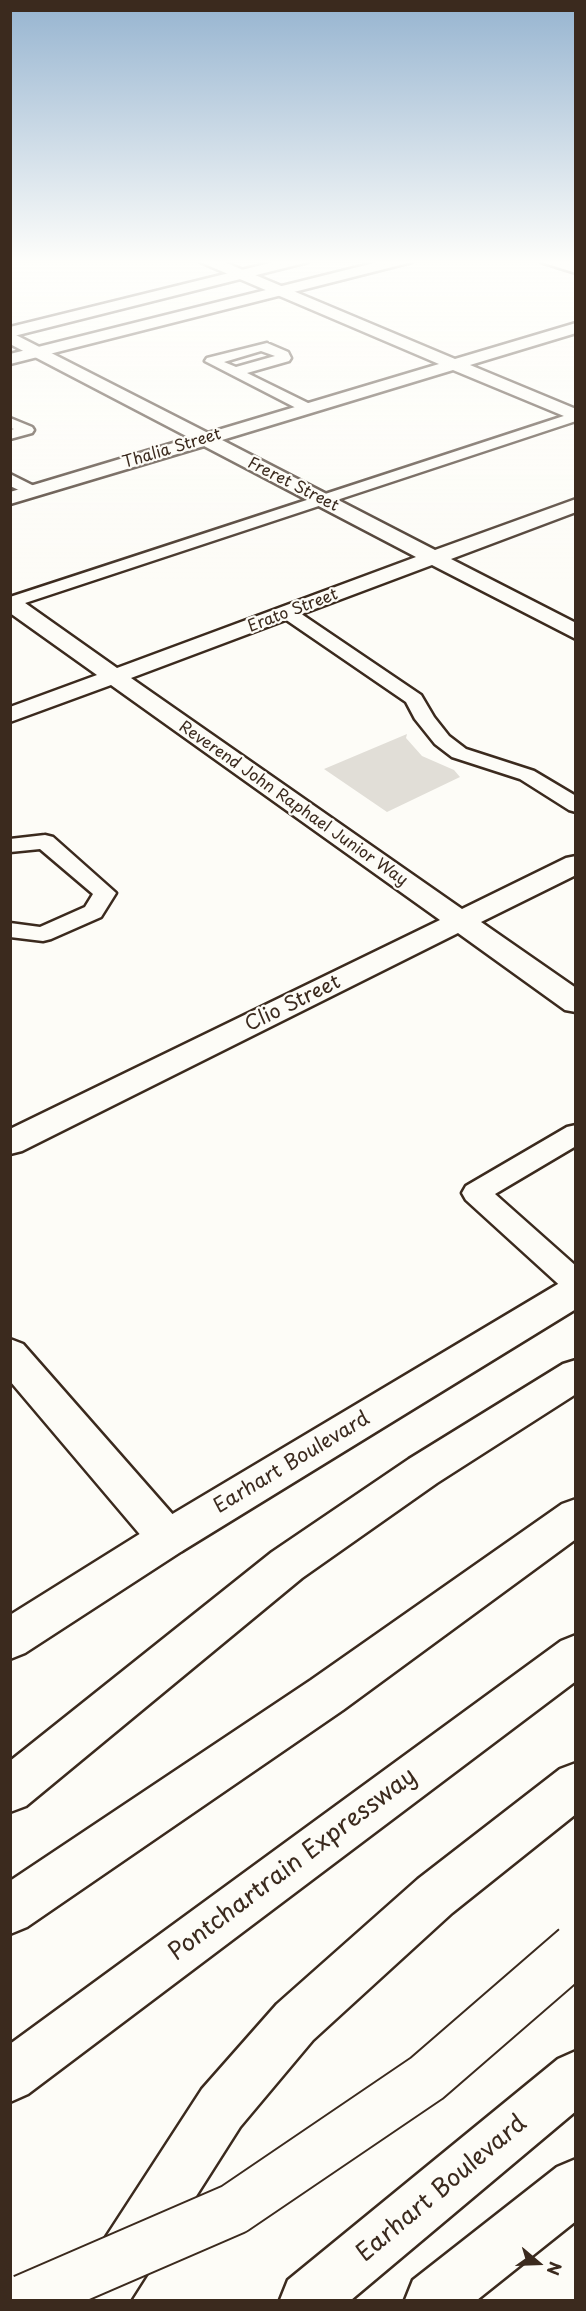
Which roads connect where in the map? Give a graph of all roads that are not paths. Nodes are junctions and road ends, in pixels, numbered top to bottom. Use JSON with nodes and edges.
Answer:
{"nodes":[{"id":1,"x":67,"y":367,"type":"edge"},
{"id":2,"x":444,"y":367,"type":"edge"},
{"id":3,"x":461,"y":367,"type":"edge"},
{"id":4,"x":235,"y":372,"type":"dead end"},
{"id":5,"x":307,"y":408,"type":"junction"},
{"id":6,"x":575,"y":416,"type":"edge"},
{"id":7,"x":10,"y":422,"type":"edge"},
{"id":8,"x":10,"y":435,"type":"edge"},
{"id":9,"x":205,"y":439,"type":"junction"},
{"id":10,"x":10,"y":479,"type":"edge"},
{"id":11,"x":32,"y":491,"type":"junction"},
{"id":12,"x":10,"y":498,"type":"edge"},
{"id":13,"x":322,"y":500,"type":"junction"},
{"id":14,"x":576,"y":505,"type":"edge"},
{"id":15,"x":434,"y":558,"type":"junction"},
{"id":16,"x":10,"y":603,"type":"edge"},
{"id":17,"x":288,"y":613,"type":"junction"},
{"id":18,"x":576,"y":632,"type":"edge"},
{"id":19,"x":115,"y":678,"type":"junction"},
{"id":20,"x":10,"y":716,"type":"edge"},
{"id":21,"x":576,"y":806,"type":"edge"},
{"id":22,"x":10,"y":846,"type":"edge"},
{"id":23,"x":576,"y":864,"type":"edge"},
{"id":24,"x":460,"y":921,"type":"junction"},
{"id":25,"x":10,"y":930,"type":"edge"},
{"id":26,"x":576,"y":1003,"type":"edge"},
{"id":27,"x":576,"y":1134,"type":"edge"},
{"id":28,"x":10,"y":1143,"type":"edge"},
{"id":29,"x":576,"y":1282,"type":"edge"},
{"id":30,"x":576,"y":1291,"type":"edge"},
{"id":31,"x":10,"y":1354,"type":"edge"},
{"id":32,"x":576,"y":1375,"type":"edge"},
{"id":33,"x":576,"y":1516,"type":"edge"},
{"id":34,"x":168,"y":1538,"type":"junction"},
{"id":35,"x":10,"y":1639,"type":"edge"},
{"id":36,"x":576,"y":1655,"type":"edge"},
{"id":37,"x":576,"y":1785,"type":"edge"},
{"id":38,"x":10,"y":1790,"type":"edge"},
{"id":39,"x":10,"y":1910,"type":"edge"},
{"id":40,"x":576,"y":1949,"type":"edge"},
{"id":41,"x":10,"y":2076,"type":"edge"},
{"id":42,"x":576,"y":2077,"type":"edge"},
{"id":43,"x":576,"y":2186,"type":"edge"},
{"id":44,"x":24,"y":2301,"type":"edge"},
{"id":45,"x":98,"y":2301,"type":"edge"},
{"id":46,"x":308,"y":2301,"type":"edge"},
{"id":47,"x":433,"y":2301,"type":"edge"}],
"edges":[{"from":1,"to":9,"type":"main road","name":"Freret Street"},
{"from":2,"to":5,"type":"main road","name":"Thalia Street"},
{"from":3,"to":6,"type":"main road"},
{"from":4,"to":5,"type":"lane"},
{"from":5,"to":9,"type":"main road","name":"Thalia Street"},
{"from":6,"to":13,"type":"lane"},
{"from":7,"to":8,"type":"lane"},
{"from":9,"to":11,"type":"main road","name":"Thalia Street"},
{"from":9,"to":13,"type":"main road","name":"Freret Street"},
{"from":10,"to":11,"type":"lane"},
{"from":11,"to":12,"type":"main road","name":"Thalia Street"},
{"from":13,"to":15,"type":"main road","name":"Freret Street"},
{"from":13,"to":16,"type":"lane"},
{"from":14,"to":15,"type":"main road","name":"Erato Street"},
{"from":15,"to":17,"type":"main road","name":"Erato Street"},
{"from":15,"to":18,"type":"main road","name":"Freret Street"},
{"from":16,"to":19,"type":"main road","name":"Reverend John Raphael Junior Way"},
{"from":17,"to":19,"type":"main road","name":"Erato Street"},
{"from":17,"to":21,"type":"lane"},
{"from":19,"to":20,"type":"main road","name":"Erato Street"},
{"from":19,"to":24,"type":"main road","name":"Reverend John Raphael Junior Way"},
{"from":22,"to":25,"type":"lane"},
{"from":23,"to":24,"type":"main road","name":"Clio Street"},
{"from":24,"to":26,"type":"main road","name":"Reverend John Raphael Junior Way"},
{"from":24,"to":28,"type":"main road","name":"Clio Street"},
{"from":27,"to":29,"type":"lane"},
{"from":30,"to":34,"type":"main road","name":"Earhart Boulevard"},
{"from":31,"to":34,"type":"main road"},
{"from":32,"to":38,"type":"main road"},
{"from":33,"to":39,"type":"main road"},
{"from":34,"to":35,"type":"main road","name":"Earhart Boulevard"},
{"from":36,"to":41,"type":"main road","name":"Pontchartrain Expressway"},
{"from":37,"to":45,"type":"main road"},
{"from":40,"to":44,"type":"main road","bridge":true},
{"from":42,"to":46,"type":"main road","name":"Earhart Boulevard"},
{"from":43,"to":47,"type":"main road"}]}
